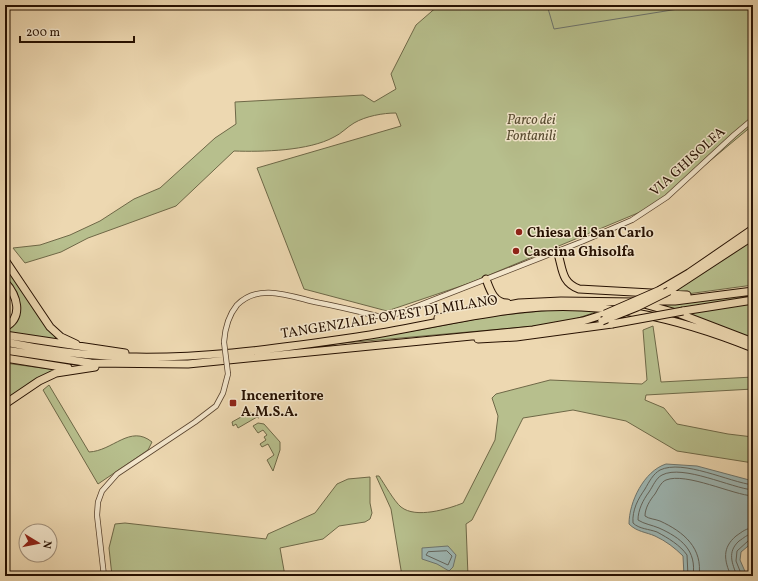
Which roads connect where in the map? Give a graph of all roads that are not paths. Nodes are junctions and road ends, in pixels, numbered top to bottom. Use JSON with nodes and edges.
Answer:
{"nodes":[{"id":1,"x":753,"y":119,"type":"edge"},
{"id":2,"x":753,"y":229,"type":"edge"},
{"id":3,"x":753,"y":236,"type":"edge"},
{"id":4,"x":557,"y":251,"type":"junction"},
{"id":5,"x":5,"y":260,"type":"edge"},
{"id":6,"x":486,"y":279,"type":"junction"},
{"id":7,"x":5,"y":282,"type":"edge"},
{"id":8,"x":753,"y":288,"type":"edge"},
{"id":9,"x":753,"y":291,"type":"edge"},
{"id":10,"x":753,"y":300,"type":"edge"},
{"id":11,"x":633,"y":302,"type":"junction"},
{"id":12,"x":519,"y":303,"type":"junction"},
{"id":13,"x":604,"y":317,"type":"junction"},
{"id":14,"x":5,"y":327,"type":"edge"},
{"id":15,"x":400,"y":329,"type":"junction"},
{"id":16,"x":567,"y":330,"type":"junction"},
{"id":17,"x":5,"y":335,"type":"edge"},
{"id":18,"x":452,"y":339,"type":"junction"},
{"id":19,"x":5,"y":342,"type":"edge"},
{"id":20,"x":80,"y":346,"type":"junction"},
{"id":21,"x":752,"y":346,"type":"edge"},
{"id":22,"x":5,"y":350,"type":"edge"},
{"id":23,"x":148,"y":356,"type":"junction"},
{"id":24,"x":5,"y":358,"type":"edge"},
{"id":25,"x":113,"y":364,"type":"junction"},
{"id":26,"x":78,"y":369,"type":"junction"},
{"id":27,"x":5,"y":404,"type":"edge"},
{"id":28,"x":104,"y":576,"type":"edge"}],
"edges":[{"from":1,"to":4,"type":"street","name":"VIA GHISOLFA"},
{"from":2,"to":13,"type":"highway","bridge":true},
{"from":3,"to":13,"type":"highway","bridge":true},
{"from":4,"to":6,"type":"street","name":"VIA GHISOLFA"},
{"from":4,"to":8,"type":"highway"},
{"from":5,"to":20,"type":"highway"},
{"from":6,"to":12,"type":"highway"},
{"from":6,"to":28,"type":"street","name":"VIA GHISOLFA","bridge":true},
{"from":7,"to":14,"type":"highway"},
{"from":9,"to":11,"type":"highway"},
{"from":10,"to":16,"type":"highway","bridge":true},
{"from":11,"to":12,"type":"highway"},
{"from":11,"to":21,"type":"highway"},
{"from":12,"to":15,"type":"highway"},
{"from":13,"to":16,"type":"highway"},
{"from":13,"to":18,"type":"highway","name":"TANGENZIALE OVEST DI MILANO"},
{"from":15,"to":21,"type":"highway","name":"TANGENZIALE OVEST DI MILANO"},
{"from":15,"to":23,"type":"highway","name":"TANGENZIALE OVEST DI MILANO"},
{"from":16,"to":18,"type":"highway"},
{"from":17,"to":20,"type":"highway"},
{"from":18,"to":25,"type":"highway","name":"TANGENZIALE OVEST DI MILANO"},
{"from":19,"to":23,"type":"highway","name":"TANGENZIALE OVEST DI MILANO"},
{"from":20,"to":23,"type":"highway"},
{"from":22,"to":25,"type":"highway","name":"TANGENZIALE OVEST DI MILANO"},
{"from":24,"to":26,"type":"highway"},
{"from":25,"to":26,"type":"highway"},
{"from":26,"to":27,"type":"highway"}]}
